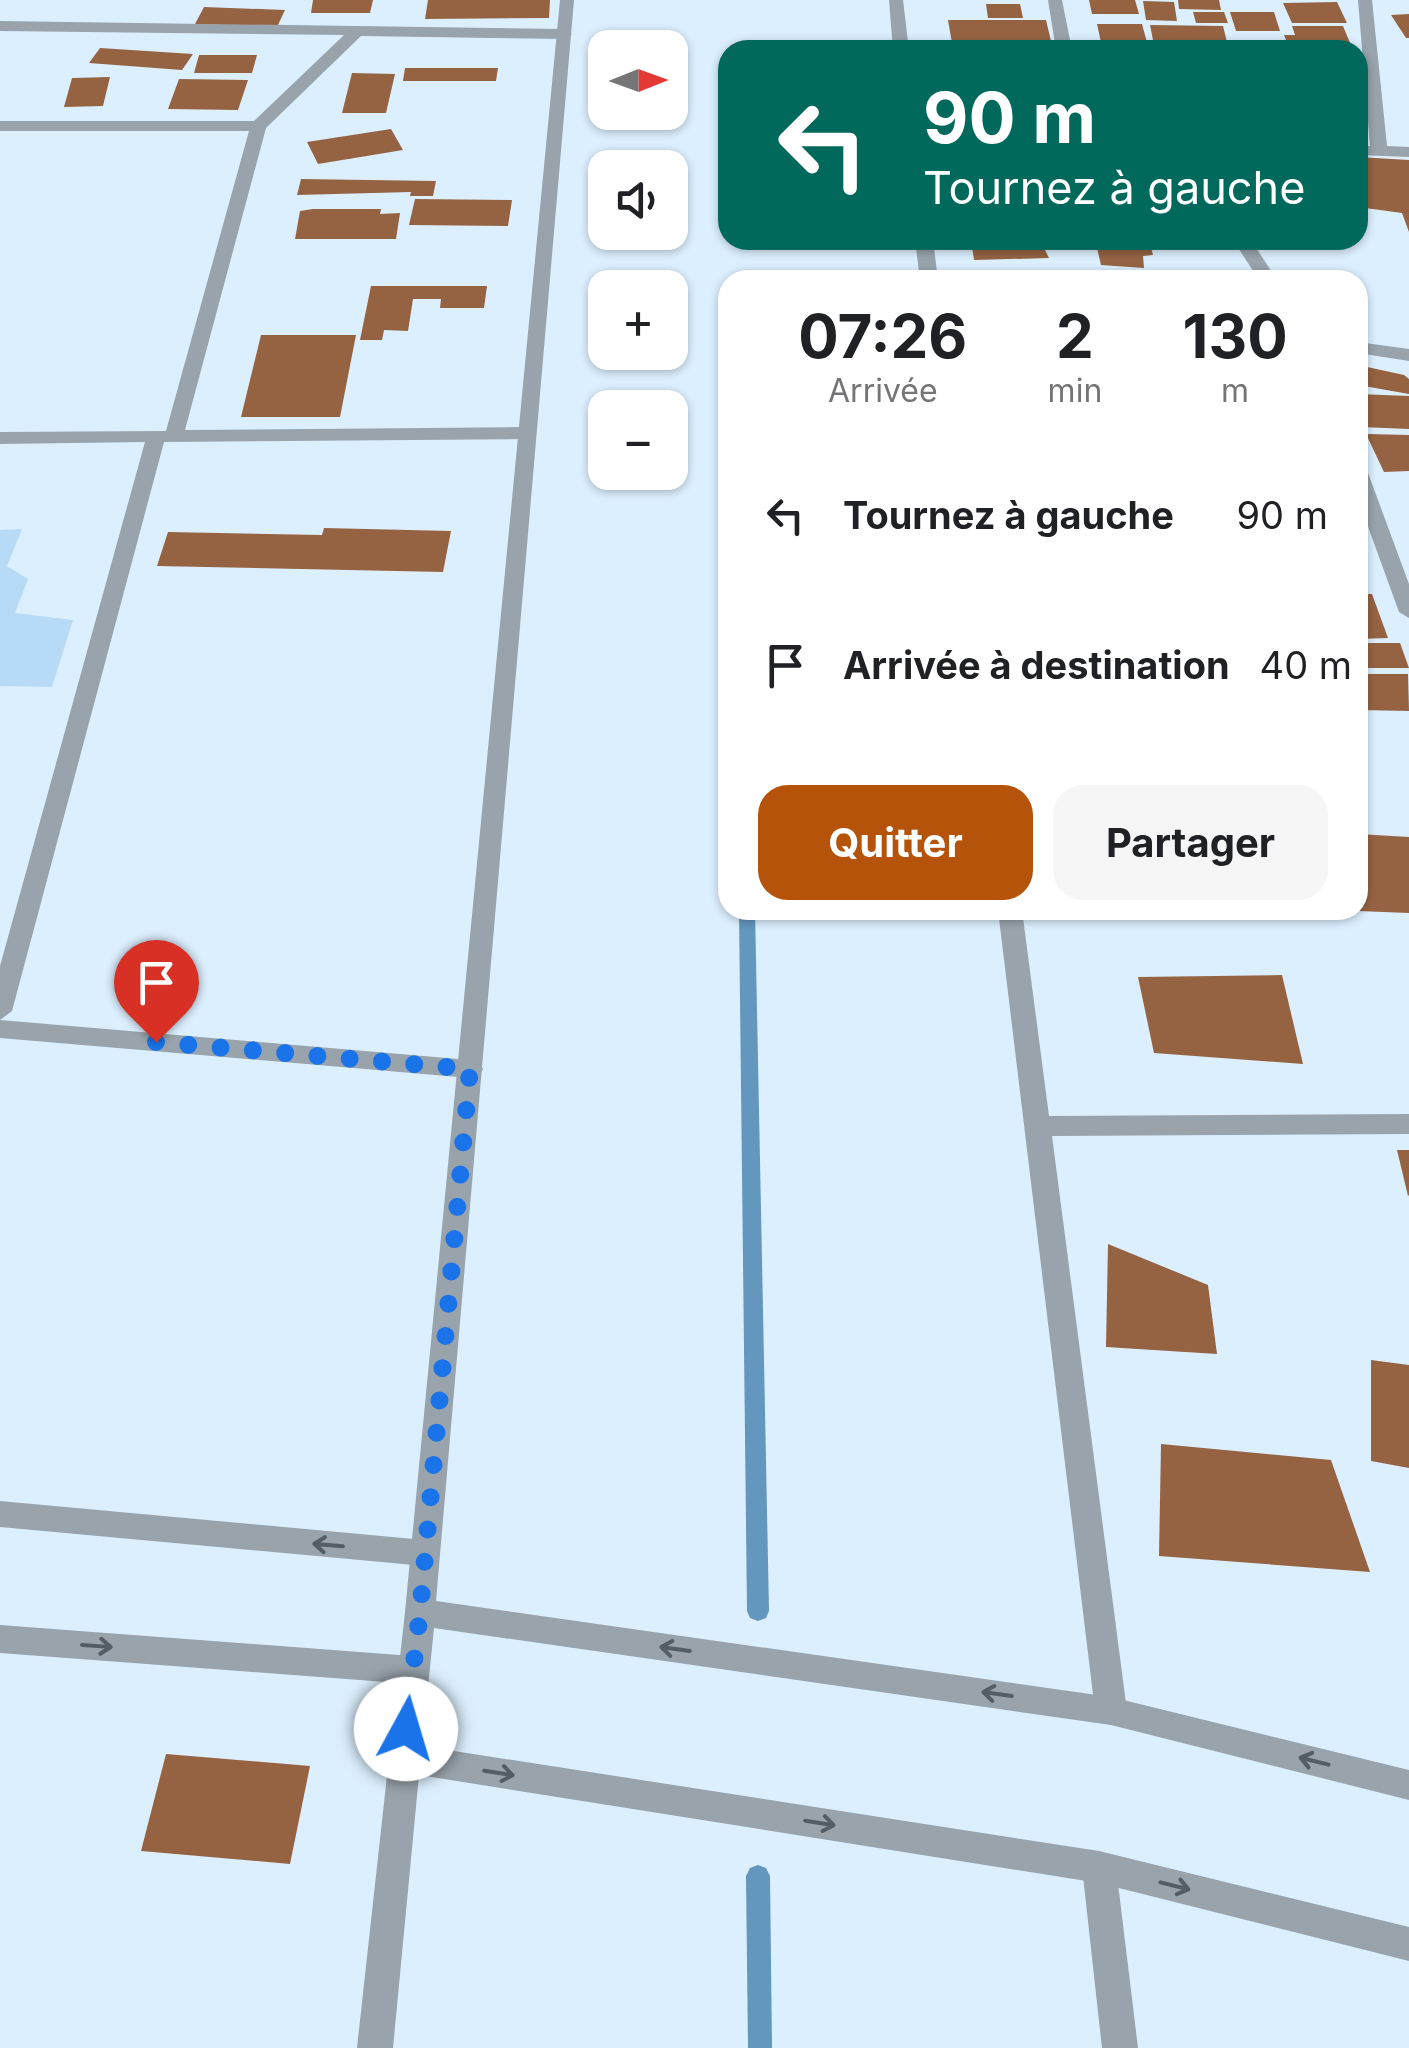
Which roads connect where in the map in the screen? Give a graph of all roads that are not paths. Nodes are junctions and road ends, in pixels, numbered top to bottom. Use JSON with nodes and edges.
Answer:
{"nodes":[{"id":1,"x":567,"y":0,"type":"edge"},
{"id":2,"x":896,"y":0,"type":"edge"},
{"id":3,"x":1055,"y":0,"type":"edge"},
{"id":4,"x":1365,"y":0,"type":"edge"},
{"id":5,"x":0,"y":26,"type":"edge"},
{"id":6,"x":356,"y":31,"type":"junction"},
{"id":7,"x":564,"y":34,"type":"junction"},
{"id":8,"x":900,"y":40,"type":"edge"},
{"id":9,"x":1062,"y":40,"type":"edge"},
{"id":10,"x":0,"y":126,"type":"edge"},
{"id":11,"x":258,"y":126,"type":"junction"},
{"id":12,"x":1368,"y":150,"type":"edge"},
{"id":13,"x":1380,"y":151,"type":"junction"},
{"id":14,"x":1409,"y":152,"type":"edge"},
{"id":15,"x":1368,"y":349,"type":"edge"},
{"id":16,"x":1409,"y":355,"type":"edge"},
{"id":17,"x":527,"y":433,"type":"junction"},
{"id":18,"x":165,"y":436,"type":"junction"},
{"id":19,"x":0,"y":438,"type":"edge"},
{"id":20,"x":1368,"y":500,"type":"edge"},
{"id":21,"x":1409,"y":612,"type":"edge"},
{"id":22,"x":1011,"y":920,"type":"edge"},
{"id":23,"x":0,"y":1012,"type":"edge"},
{"id":24,"x":0,"y":1029,"type":"edge"},
{"id":25,"x":470,"y":1069,"type":"junction"},
{"id":26,"x":1409,"y":1124,"type":"edge"},
{"id":27,"x":1037,"y":1126,"type":"junction"},
{"id":28,"x":0,"y":1514,"type":"edge"},
{"id":29,"x":426,"y":1554,"type":"junction"},
{"id":30,"x":420,"y":1612,"type":"junction"},
{"id":31,"x":0,"y":1639,"type":"edge"},
{"id":32,"x":412,"y":1670,"type":"junction"},
{"id":33,"x":1112,"y":1711,"type":"junction"},
{"id":34,"x":403,"y":1758,"type":"junction"},
{"id":35,"x":1409,"y":1785,"type":"edge"},
{"id":36,"x":1099,"y":1867,"type":"junction"},
{"id":37,"x":1409,"y":1944,"type":"edge"},
{"id":38,"x":375,"y":2048,"type":"edge"},
{"id":39,"x":1120,"y":2048,"type":"edge"}],
"edges":[{"from":1,"to":7,"type":"street"},
{"from":2,"to":8,"type":"street"},
{"from":3,"to":9,"type":"street"},
{"from":4,"to":13,"type":"street"},
{"from":5,"to":6,"type":"street"},
{"from":6,"to":7,"type":"street"},
{"from":6,"to":11,"type":"street"},
{"from":7,"to":17,"type":"street"},
{"from":10,"to":11,"type":"street"},
{"from":11,"to":18,"type":"street"},
{"from":12,"to":13,"type":"street"},
{"from":13,"to":14,"type":"street"},
{"from":15,"to":16,"type":"street"},
{"from":17,"to":18,"type":"street"},
{"from":17,"to":25,"type":"street"},
{"from":18,"to":19,"type":"street"},
{"from":18,"to":23,"type":"street"},
{"from":20,"to":21,"type":"street"},
{"from":22,"to":27,"type":"street"},
{"from":24,"to":25,"type":"street"},
{"from":25,"to":29,"type":"street"},
{"from":26,"to":27,"type":"street"},
{"from":27,"to":33,"type":"street"},
{"from":29,"to":28,"type":"street","one_way":true},
{"from":29,"to":30,"type":"street"},
{"from":30,"to":32,"type":"street"},
{"from":33,"to":30,"type":"street","one_way":true},
{"from":31,"to":32,"type":"street","one_way":true},
{"from":32,"to":34,"type":"street"},
{"from":35,"to":33,"type":"street","one_way":true},
{"from":34,"to":36,"type":"street","one_way":true},
{"from":34,"to":38,"type":"street"},
{"from":36,"to":37,"type":"street","one_way":true},
{"from":36,"to":39,"type":"street"}]}
